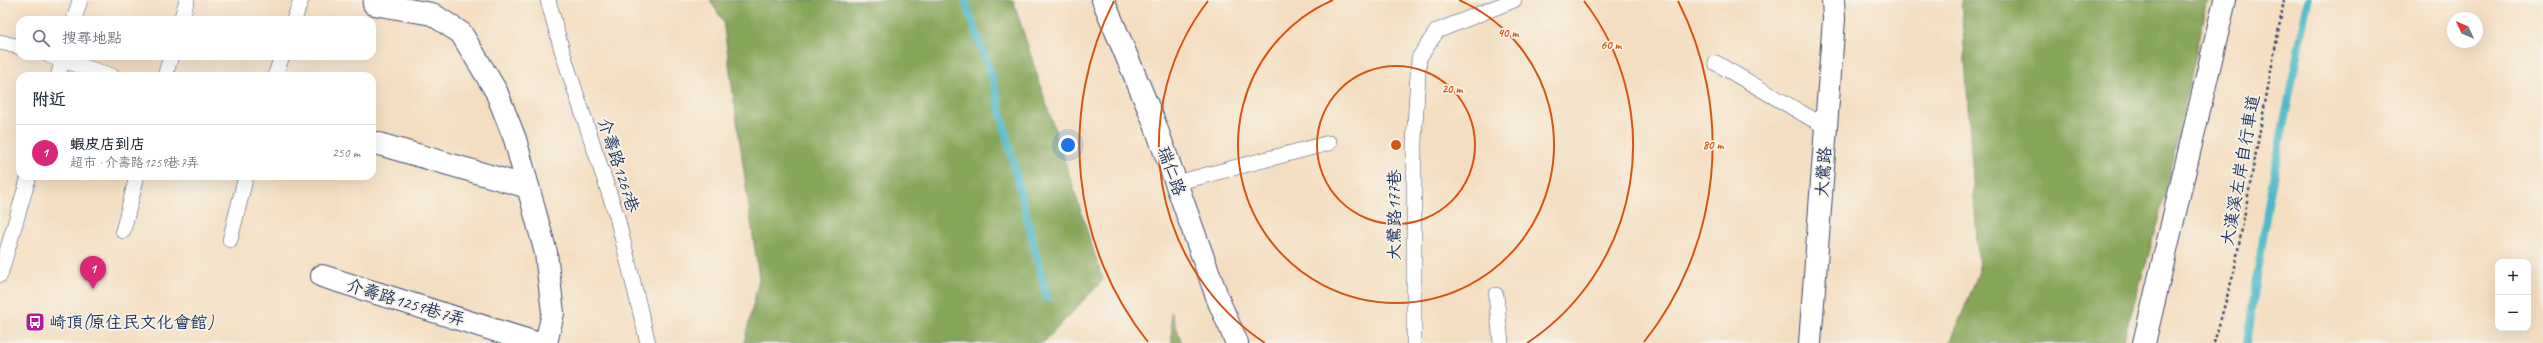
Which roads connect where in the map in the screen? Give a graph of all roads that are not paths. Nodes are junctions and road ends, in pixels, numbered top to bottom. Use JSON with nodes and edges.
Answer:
{"nodes":[{"id":1,"x":80,"y":0,"type":"edge"},
{"id":2,"x":187,"y":0,"type":"edge"},
{"id":3,"x":301,"y":0,"type":"edge"},
{"id":4,"x":548,"y":0,"type":"edge"},
{"id":5,"x":1104,"y":0,"type":"edge"},
{"id":6,"x":1514,"y":0,"type":"edge"},
{"id":7,"x":1833,"y":0,"type":"edge"},
{"id":8,"x":2225,"y":0,"type":"edge"},
{"id":9,"x":374,"y":4,"type":"dead end"},
{"id":10,"x":75,"y":16,"type":"edge"},
{"id":11,"x":182,"y":16,"type":"edge"},
{"id":12,"x":295,"y":16,"type":"edge"},
{"id":13,"x":0,"y":42,"type":"edge"},
{"id":14,"x":16,"y":46,"type":"edge"},
{"id":15,"x":59,"y":60,"type":"edge"},
{"id":16,"x":67,"y":60,"type":"edge"},
{"id":17,"x":170,"y":60,"type":"edge"},
{"id":18,"x":281,"y":60,"type":"edge"},
{"id":19,"x":1716,"y":63,"type":"dead end"},
{"id":20,"x":58,"y":72,"type":"edge"},
{"id":21,"x":101,"y":72,"type":"edge"},
{"id":22,"x":166,"y":72,"type":"edge"},
{"id":23,"x":276,"y":72,"type":"edge"},
{"id":24,"x":1826,"y":127,"type":"junction"},
{"id":25,"x":376,"y":143,"type":"edge"},
{"id":26,"x":1329,"y":144,"type":"dead end"},
{"id":27,"x":28,"y":180,"type":"edge"},
{"id":28,"x":137,"y":180,"type":"edge"},
{"id":29,"x":245,"y":180,"type":"edge"},
{"id":30,"x":1176,"y":184,"type":"junction"},
{"id":31,"x":528,"y":187,"type":"junction"},
{"id":32,"x":123,"y":231,"type":"dead end"},
{"id":33,"x":230,"y":240,"type":"dead end"},
{"id":34,"x":0,"y":275,"type":"edge"},
{"id":35,"x":322,"y":276,"type":"dead end"},
{"id":36,"x":1496,"y":295,"type":"dead end"},
{"id":37,"x":536,"y":343,"type":"edge"},
{"id":38,"x":546,"y":343,"type":"edge"},
{"id":39,"x":648,"y":343,"type":"edge"},
{"id":40,"x":1237,"y":343,"type":"edge"},
{"id":41,"x":1414,"y":343,"type":"edge"},
{"id":42,"x":1501,"y":343,"type":"edge"},
{"id":43,"x":1810,"y":343,"type":"edge"},
{"id":44,"x":2144,"y":343,"type":"edge"}],
"edges":[{"from":1,"to":10,"type":"lane"},
{"from":2,"to":11,"type":"lane"},
{"from":3,"to":12,"type":"lane"},
{"from":4,"to":39,"type":"lane","name":"介壽路1267巷"},
{"from":5,"to":30,"type":"street","name":"瑞仁路"},
{"from":6,"to":41,"type":"lane","name":"大鶯路177巷"},
{"from":7,"to":24,"type":"street","name":"大鶯路"},
{"from":8,"to":44,"type":"street"},
{"from":9,"to":31,"type":"street"},
{"from":13,"to":14,"type":"lane"},
{"from":15,"to":20,"type":"lane"},
{"from":16,"to":21,"type":"lane"},
{"from":17,"to":22,"type":"lane"},
{"from":18,"to":23,"type":"lane"},
{"from":19,"to":24,"type":"lane"},
{"from":24,"to":43,"type":"street","name":"大鶯路"},
{"from":25,"to":31,"type":"street"},
{"from":26,"to":30,"type":"lane"},
{"from":27,"to":34,"type":"lane"},
{"from":28,"to":32,"type":"lane"},
{"from":29,"to":33,"type":"lane"},
{"from":30,"to":40,"type":"street","name":"瑞仁路"},
{"from":31,"to":38,"type":"street"},
{"from":35,"to":37,"type":"street","name":"介壽路1259巷7弄"},
{"from":36,"to":42,"type":"lane"}]}
